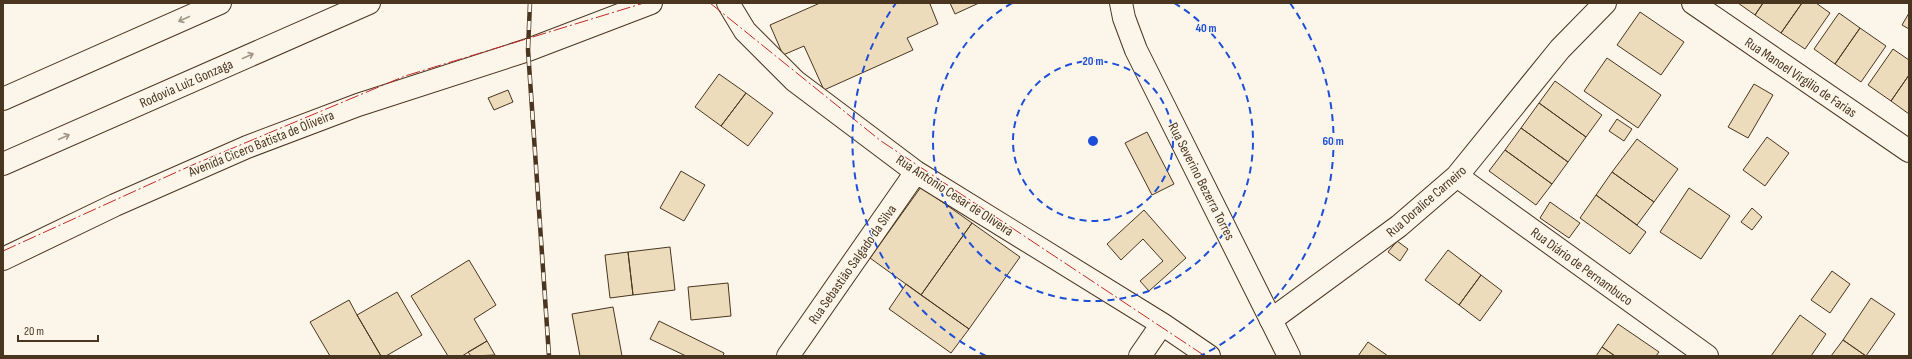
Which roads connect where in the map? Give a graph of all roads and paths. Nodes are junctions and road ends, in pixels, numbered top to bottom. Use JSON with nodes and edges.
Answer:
{"nodes":[{"id":1,"x":220,"y":3,"type":"edge"},
{"id":2,"x":370,"y":3,"type":"edge"},
{"id":3,"x":651,"y":3,"type":"edge"},
{"id":4,"x":728,"y":3,"type":"edge"},
{"id":5,"x":1121,"y":3,"type":"edge"},
{"id":6,"x":1604,"y":3,"type":"edge"},
{"id":7,"x":1693,"y":3,"type":"edge"},
{"id":8,"x":74,"y":67,"type":"junction"},
{"id":9,"x":3,"y":87,"type":"edge"},
{"id":10,"x":3,"y":99,"type":"edge"},
{"id":11,"x":34,"y":150,"type":"junction"},
{"id":12,"x":1909,"y":151,"type":"edge"},
{"id":13,"x":3,"y":164,"type":"edge"},
{"id":14,"x":3,"y":172,"type":"edge"},
{"id":15,"x":916,"y":172,"type":"junction"},
{"id":16,"x":1457,"y":176,"type":"junction"},
{"id":17,"x":3,"y":259,"type":"edge"},
{"id":18,"x":1272,"y":320,"type":"junction"},
{"id":19,"x":1162,"y":324,"type":"junction"},
{"id":20,"x":788,"y":356,"type":"edge"},
{"id":21,"x":1140,"y":356,"type":"edge"},
{"id":22,"x":1209,"y":356,"type":"edge"},
{"id":23,"x":1289,"y":356,"type":"edge"},
{"id":24,"x":1707,"y":356,"type":"edge"}],
"edges":[{"from":1,"to":8,"type":"main road","one_way":true},
{"from":11,"to":2,"type":"main road","name":"Rodovia Luiz Gonzaga","one_way":true},
{"from":3,"to":17,"type":"main road","name":"Avenida Cicero Batista de Oliveira"},
{"from":4,"to":15,"type":"main road","name":"Rua Antonio Cesar de Oliveira"},
{"from":5,"to":18,"type":"main road","name":"Rua Severino Bezerra Torres"},
{"from":6,"to":16,"type":"main road","name":"Rua Doralice Carneiro"},
{"from":7,"to":12,"type":"main road","name":"Rua Manoel Virgilio de Farias"},
{"from":8,"to":9,"type":"main road"},
{"from":8,"to":10,"type":"main road"},
{"from":11,"to":13,"type":"main road","name":"Rodovia Luiz Gonzaga"},
{"from":11,"to":14,"type":"main road"},
{"from":15,"to":19,"type":"main road","name":"Rua Antonio Cesar de Oliveira"},
{"from":15,"to":20,"type":"main road","name":"Rua Sebastião Salgado da Silva"},
{"from":16,"to":18,"type":"main road","name":"Rua Doralice Carneiro"},
{"from":16,"to":24,"type":"main road","name":"Rua Diário de Pernambuco"},
{"from":18,"to":23,"type":"main road","name":"Rua Severino Bezerra Torres"},
{"from":19,"to":21,"type":"main road"},
{"from":19,"to":22,"type":"main road","name":"Rua Antonio Cesar de Oliveira"}]}
